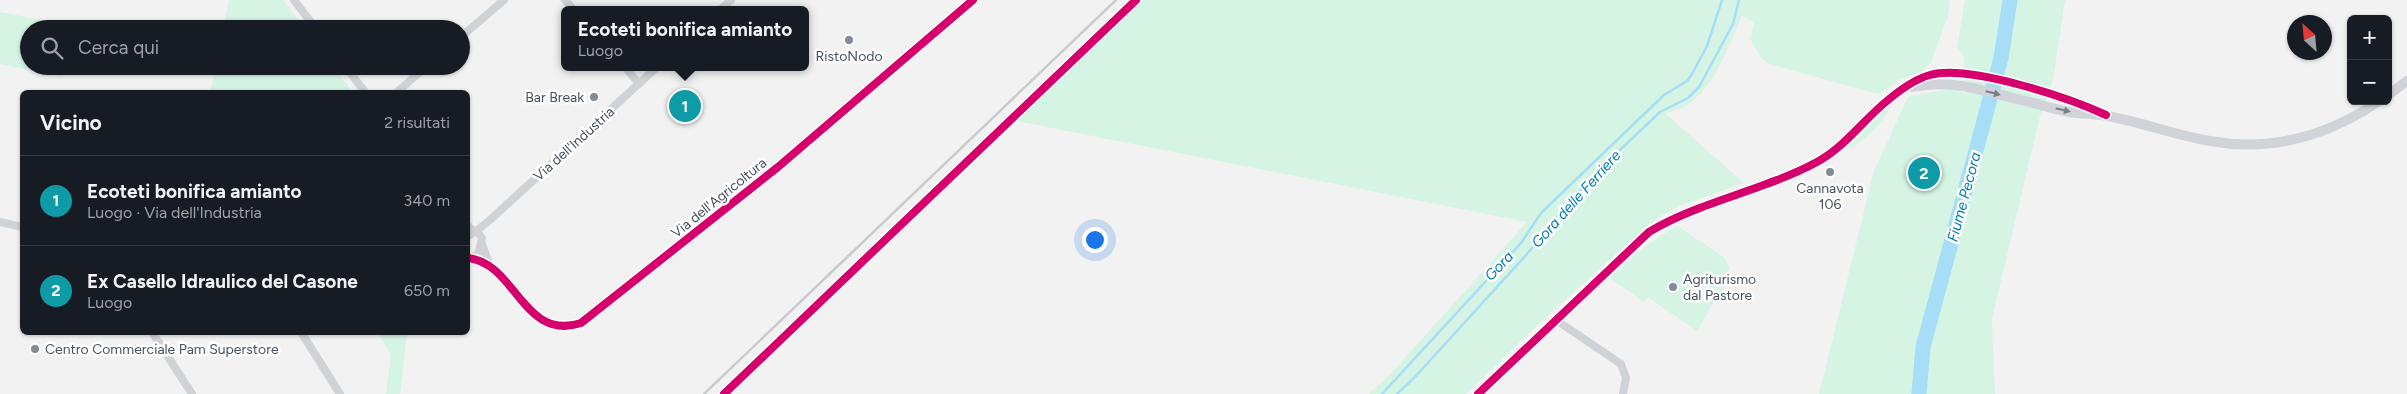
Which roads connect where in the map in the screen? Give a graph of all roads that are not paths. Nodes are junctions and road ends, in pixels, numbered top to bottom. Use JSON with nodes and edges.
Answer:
{"nodes":[{"id":1,"x":294,"y":0,"type":"edge"},
{"id":2,"x":504,"y":0,"type":"edge"},
{"id":3,"x":973,"y":0,"type":"edge"},
{"id":4,"x":1136,"y":0,"type":"edge"},
{"id":5,"x":309,"y":20,"type":"edge"},
{"id":6,"x":470,"y":29,"type":"edge"},
{"id":7,"x":628,"y":71,"type":"edge"},
{"id":8,"x":653,"y":71,"type":"edge"},
{"id":9,"x":352,"y":75,"type":"edge"},
{"id":10,"x":417,"y":75,"type":"edge"},
{"id":11,"x":2407,"y":81,"type":"edge"},
{"id":12,"x":639,"y":84,"type":"junction"},
{"id":13,"x":1905,"y":88,"type":"junction"},
{"id":14,"x":364,"y":90,"type":"edge"},
{"id":15,"x":399,"y":90,"type":"edge"},
{"id":16,"x":2392,"y":92,"type":"edge"},
{"id":17,"x":2373,"y":105,"type":"edge"},
{"id":18,"x":2106,"y":115,"type":"junction"},
{"id":19,"x":490,"y":220,"type":"junction"},
{"id":20,"x":0,"y":222,"type":"edge"},
{"id":21,"x":20,"y":227,"type":"edge"},
{"id":22,"x":471,"y":234,"type":"edge"},
{"id":23,"x":482,"y":243,"type":"junction"},
{"id":24,"x":470,"y":258,"type":"edge"},
{"id":25,"x":470,"y":258,"type":"edge"},
{"id":26,"x":490,"y":266,"type":"junction"},
{"id":27,"x":1556,"y":320,"type":"junction"},
{"id":28,"x":154,"y":335,"type":"edge"},
{"id":29,"x":303,"y":335,"type":"edge"},
{"id":30,"x":192,"y":394,"type":"edge"},
{"id":31,"x":340,"y":394,"type":"edge"},
{"id":32,"x":724,"y":394,"type":"edge"},
{"id":33,"x":1478,"y":394,"type":"edge"},
{"id":34,"x":1623,"y":394,"type":"edge"}],
"edges":[{"from":1,"to":5,"type":"street"},
{"from":2,"to":6,"type":"street"},
{"from":3,"to":26,"type":"street","name":"Via dell'Agricoltura"},
{"from":4,"to":32,"type":"street"},
{"from":7,"to":12,"type":"street"},
{"from":8,"to":12,"type":"street","name":"Via dell'Industria"},
{"from":9,"to":14,"type":"street"},
{"from":10,"to":15,"type":"street"},
{"from":11,"to":16,"type":"street"},
{"from":12,"to":19,"type":"street","name":"Via dell'Industria"},
{"from":13,"to":18,"type":"street","one_way":true},
{"from":13,"to":18,"type":"street"},
{"from":13,"to":27,"type":"street"},
{"from":17,"to":18,"type":"street"},
{"from":19,"to":22,"type":"street","name":"Via dell'Industria"},
{"from":19,"to":23,"type":"street","name":"Via dell'Industria"},
{"from":20,"to":21,"type":"street"},
{"from":22,"to":23,"type":"street","name":"Via dell'Agricoltura"},
{"from":23,"to":25,"type":"street","name":"Via dell'Industria"},
{"from":23,"to":26,"type":"street","name":"Via dell'Agricoltura"},
{"from":24,"to":26,"type":"street","name":"Via dell'Agricoltura"},
{"from":27,"to":33,"type":"street"},
{"from":27,"to":34,"type":"street"},
{"from":28,"to":30,"type":"street"},
{"from":29,"to":31,"type":"street"}]}
